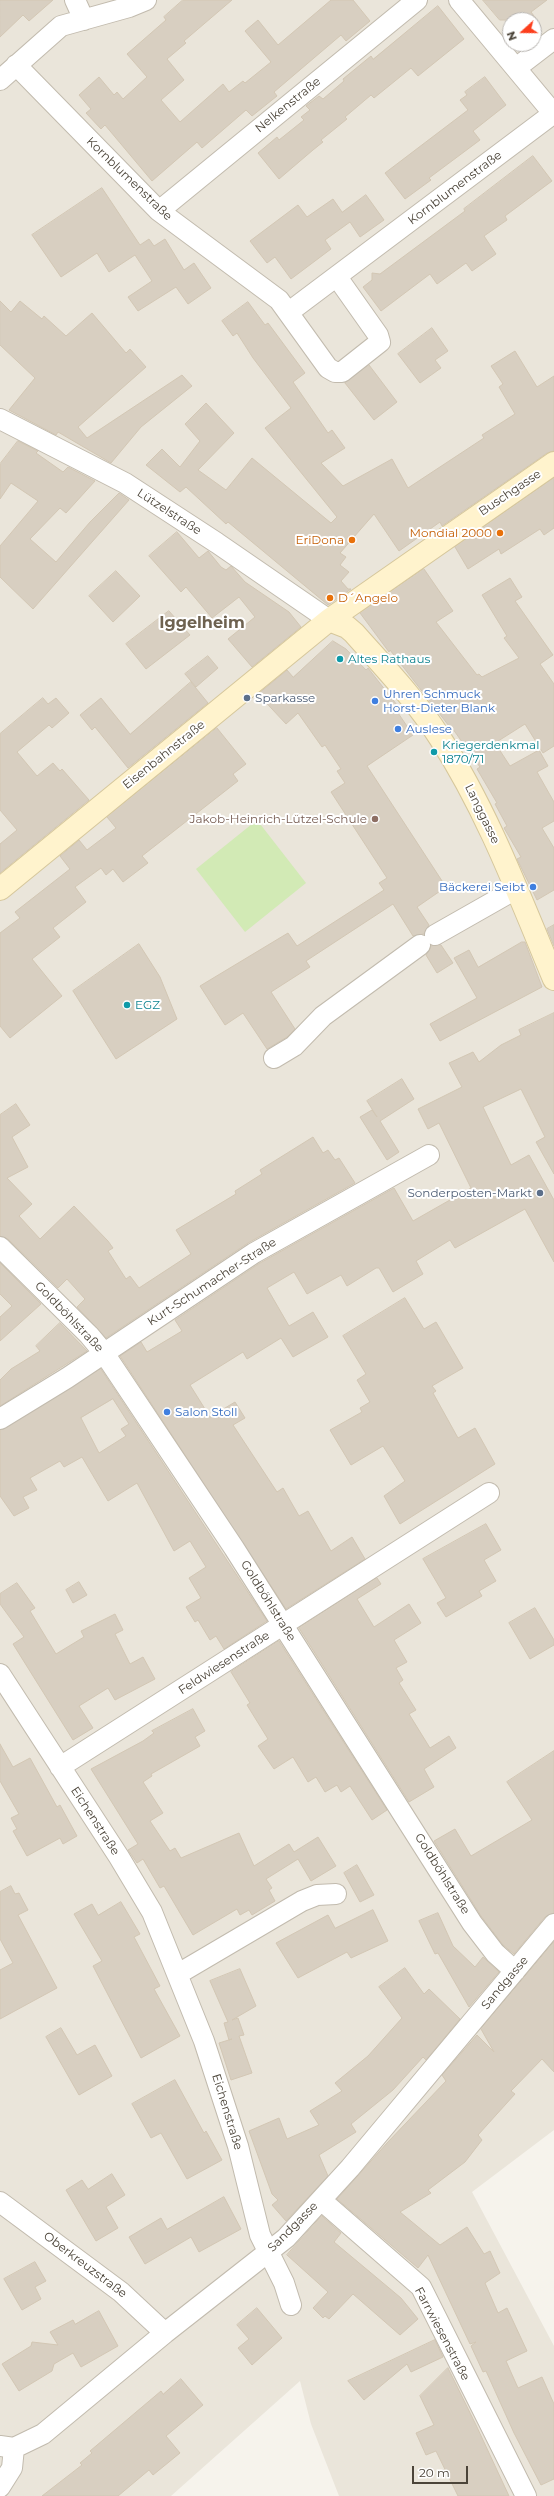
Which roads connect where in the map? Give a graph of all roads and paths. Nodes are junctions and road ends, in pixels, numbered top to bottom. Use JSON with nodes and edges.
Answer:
{"nodes":[{"id":1,"x":75,"y":0,"type":"edge"},
{"id":2,"x":146,"y":0,"type":"edge"},
{"id":3,"x":417,"y":0,"type":"edge"},
{"id":4,"x":459,"y":0,"type":"edge"},
{"id":5,"x":84,"y":20,"type":"junction"},
{"id":6,"x":554,"y":39,"type":"edge"},
{"id":7,"x":16,"y":64,"type":"junction"},
{"id":8,"x":516,"y":68,"type":"junction"},
{"id":9,"x":0,"y":80,"type":"edge"},
{"id":10,"x":553,"y":113,"type":"edge"},
{"id":11,"x":159,"y":211,"type":"junction"},
{"id":12,"x":337,"y":277,"type":"junction"},
{"id":13,"x":289,"y":312,"type":"junction"},
{"id":14,"x":0,"y":419,"type":"edge"},
{"id":15,"x":554,"y":464,"type":"edge"},
{"id":16,"x":329,"y":620,"type":"junction"},
{"id":17,"x":0,"y":889,"type":"edge"},
{"id":18,"x":516,"y":889,"type":"junction"},
{"id":19,"x":554,"y":979,"type":"edge"},
{"id":20,"x":274,"y":1058,"type":"dead end"},
{"id":21,"x":429,"y":1155,"type":"dead end"},
{"id":22,"x":0,"y":1247,"type":"edge"},
{"id":23,"x":104,"y":1353,"type":"junction"},
{"id":24,"x":0,"y":1419,"type":"edge"},
{"id":25,"x":489,"y":1493,"type":"dead end"},
{"id":26,"x":282,"y":1625,"type":"junction"},
{"id":27,"x":0,"y":1674,"type":"edge"},
{"id":28,"x":60,"y":1767,"type":"junction"},
{"id":29,"x":336,"y":1894,"type":"dead end"},
{"id":30,"x":554,"y":1924,"type":"edge"},
{"id":31,"x":515,"y":1971,"type":"junction"},
{"id":32,"x":178,"y":1974,"type":"junction"},
{"id":33,"x":321,"y":2200,"type":"junction"},
{"id":34,"x":2,"y":2208,"type":"edge"},
{"id":35,"x":268,"y":2253,"type":"junction"},
{"id":36,"x":291,"y":2305,"type":"dead end"},
{"id":37,"x":165,"y":2333,"type":"junction"},
{"id":38,"x":7,"y":2447,"type":"edge"},
{"id":39,"x":0,"y":2487,"type":"edge"},
{"id":40,"x":526,"y":2496,"type":"edge"}],
"edges":[{"from":1,"to":5,"type":"street"},
{"from":2,"to":5,"type":"street"},
{"from":3,"to":11,"type":"street","name":"Nelkenstraße"},
{"from":4,"to":8,"type":"street","name":"Kornblumenstraße"},
{"from":5,"to":7,"type":"street"},
{"from":6,"to":8,"type":"street"},
{"from":7,"to":9,"type":"street"},
{"from":7,"to":11,"type":"street","name":"Kornblumenstraße"},
{"from":8,"to":10,"type":"street","name":"Kornblumenstraße"},
{"from":10,"to":12,"type":"street","name":"Kornblumenstraße"},
{"from":11,"to":13,"type":"street","name":"Kornblumenstraße"},
{"from":12,"to":13,"type":"street","name":"Kornblumenstraße"},
{"from":12,"to":13,"type":"street","name":"Kornblumenstraße"},
{"from":14,"to":16,"type":"street","name":"Lützelstraße"},
{"from":15,"to":16,"type":"main road","name":"Buschgasse"},
{"from":16,"to":17,"type":"main road","name":"Eisenbahnstraße"},
{"from":16,"to":18,"type":"main road","name":"Langgasse"},
{"from":18,"to":19,"type":"main road","name":"Langgasse"},
{"from":18,"to":20,"type":"street"},
{"from":21,"to":23,"type":"street","name":"Kurt-Schumacher-Straße"},
{"from":22,"to":23,"type":"street","name":"Goldböhlstraße"},
{"from":23,"to":24,"type":"street","name":"Kurt-Schumacher-Straße"},
{"from":23,"to":26,"type":"street","name":"Goldböhlstraße"},
{"from":25,"to":26,"type":"street","name":"Feldwiesenstraße"},
{"from":26,"to":28,"type":"street","name":"Feldwiesenstraße"},
{"from":26,"to":31,"type":"street","name":"Goldböhlstraße"},
{"from":27,"to":28,"type":"street","name":"Eichenstraße"},
{"from":28,"to":32,"type":"street","name":"Eichenstraße"},
{"from":29,"to":32,"type":"street"},
{"from":30,"to":31,"type":"street","name":"Sandgasse"},
{"from":31,"to":33,"type":"street","name":"Sandgasse"},
{"from":32,"to":35,"type":"street","name":"Eichenstraße"},
{"from":33,"to":35,"type":"street","name":"Sandgasse"},
{"from":33,"to":40,"type":"street","name":"Farrwiesenstraße"},
{"from":34,"to":37,"type":"street","name":"Oberkreuzstraße"},
{"from":35,"to":36,"type":"street","name":"Eichenstraße"},
{"from":35,"to":37,"type":"street","name":"Sandgasse"},
{"from":37,"to":38,"type":"street","name":"Sandgasse"},
{"from":38,"to":39,"type":"street","name":"Sandgasse"}]}
